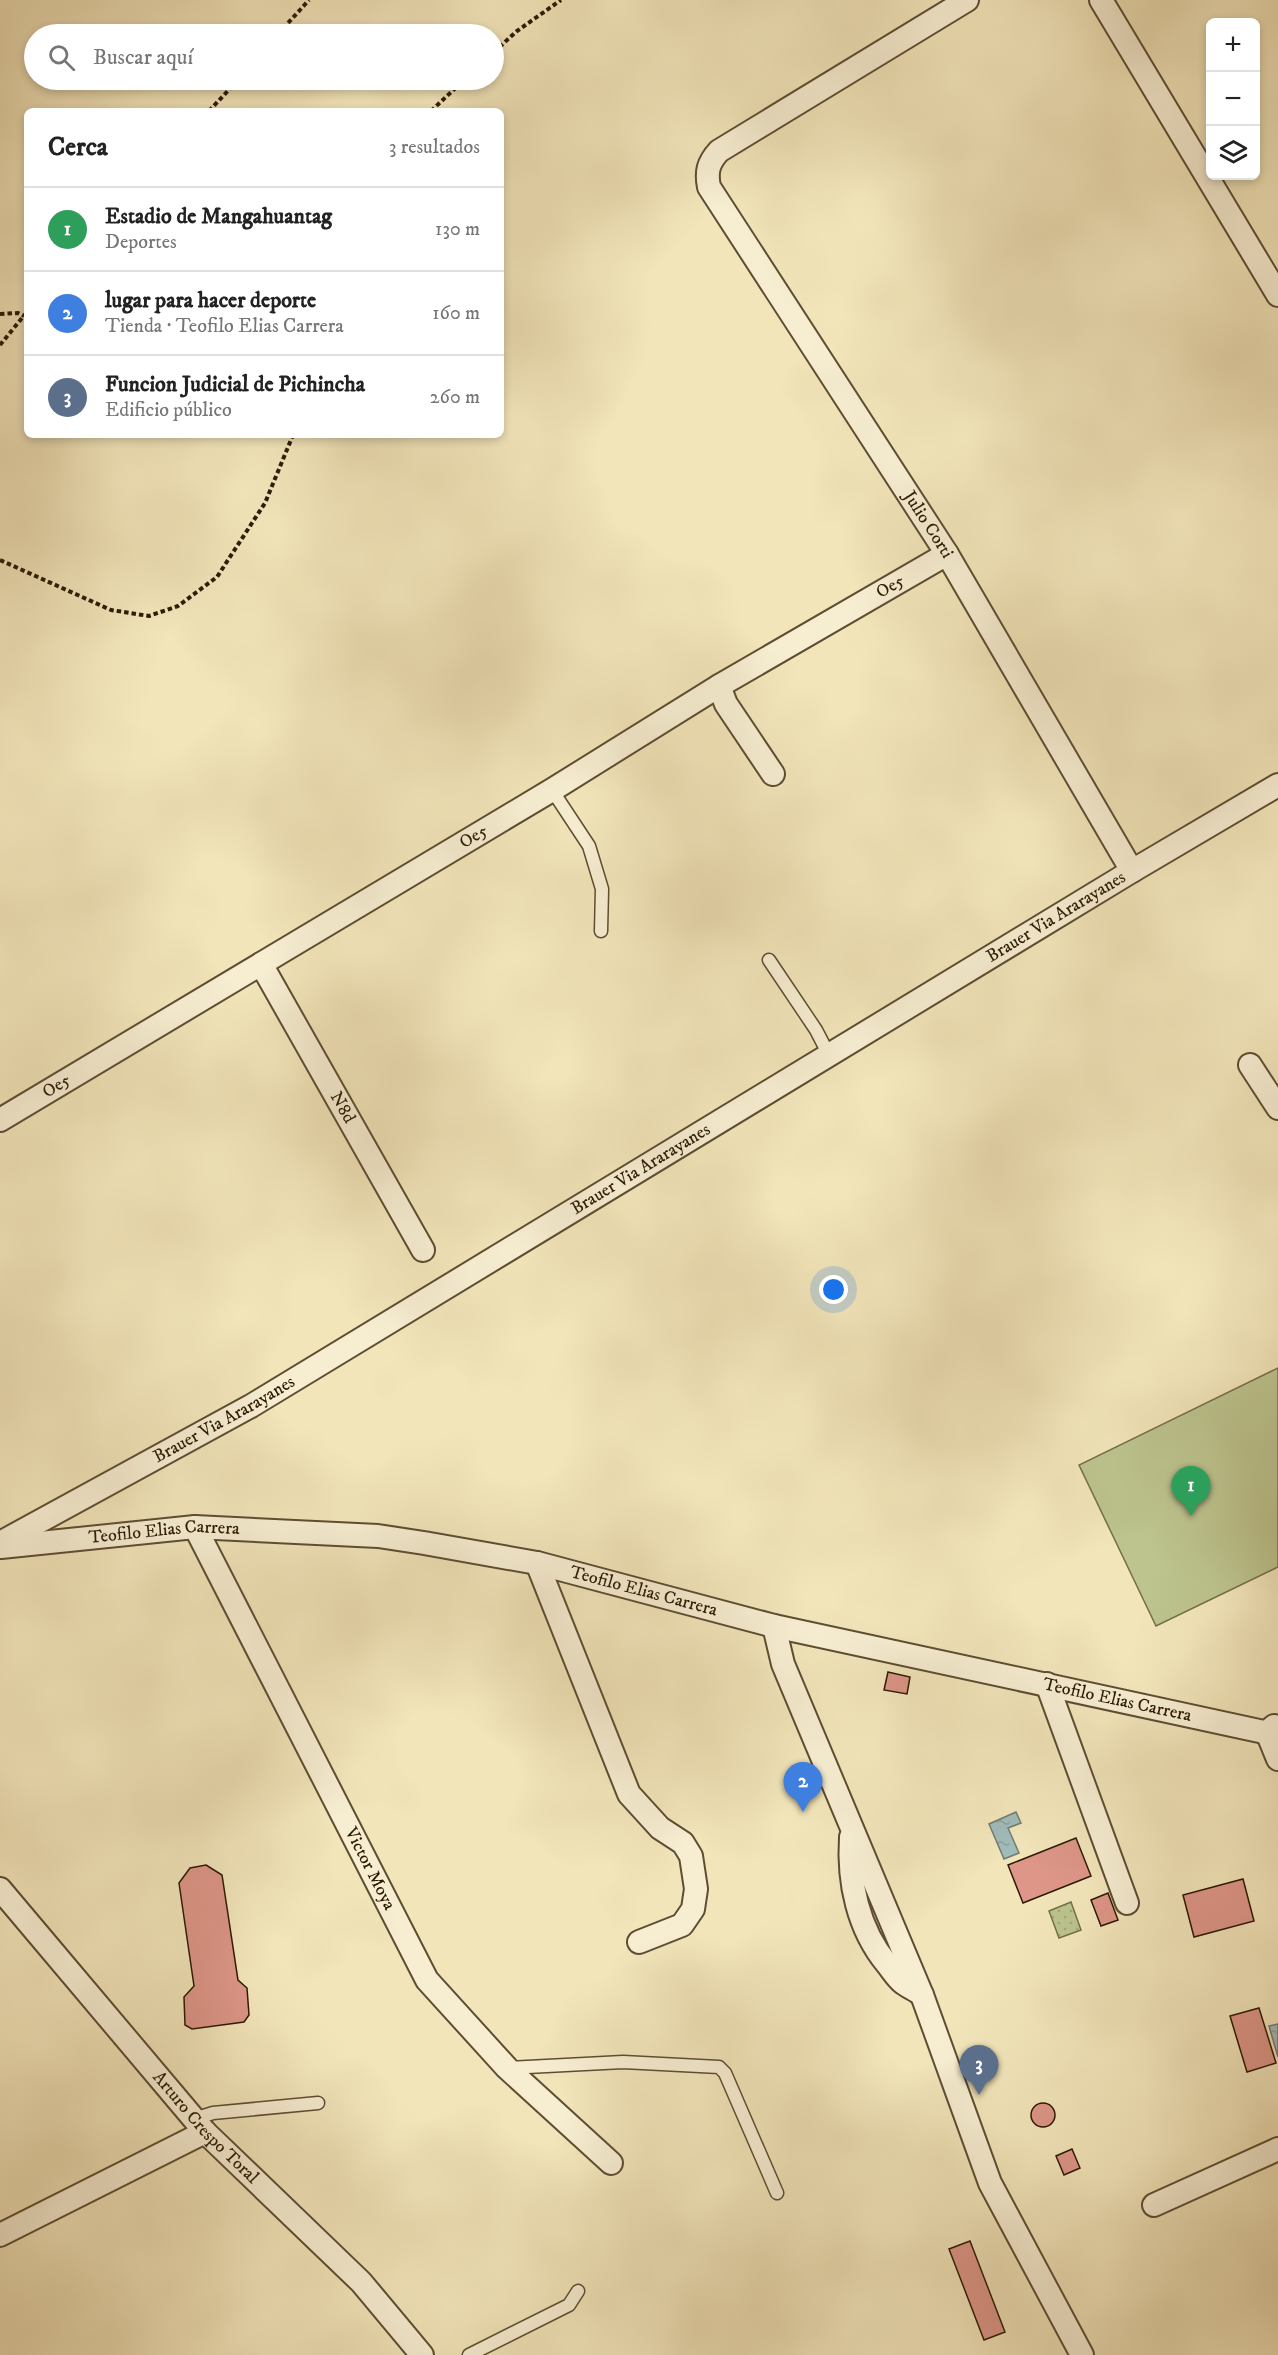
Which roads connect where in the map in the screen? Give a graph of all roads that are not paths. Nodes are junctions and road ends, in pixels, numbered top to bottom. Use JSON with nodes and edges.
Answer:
{"nodes":[{"id":1,"x":967,"y":0,"type":"edge"},
{"id":2,"x":1101,"y":0,"type":"edge"},
{"id":3,"x":1278,"y":296,"type":"edge"},
{"id":4,"x":947,"y":554,"type":"junction"},
{"id":5,"x":719,"y":686,"type":"junction"},
{"id":6,"x":773,"y":774,"type":"dead end"},
{"id":7,"x":1278,"y":785,"type":"edge"},
{"id":8,"x":552,"y":790,"type":"junction"},
{"id":9,"x":1132,"y":871,"type":"junction"},
{"id":10,"x":602,"y":931,"type":"dead end"},
{"id":11,"x":769,"y":960,"type":"dead end"},
{"id":12,"x":261,"y":964,"type":"junction"},
{"id":13,"x":829,"y":1055,"type":"junction"},
{"id":14,"x":1250,"y":1065,"type":"dead end"},
{"id":15,"x":1278,"y":1108,"type":"edge"},
{"id":16,"x":0,"y":1120,"type":"edge"},
{"id":17,"x":423,"y":1250,"type":"dead end"},
{"id":18,"x":195,"y":1527,"type":"junction"},
{"id":19,"x":0,"y":1545,"type":"edge"},
{"id":20,"x":537,"y":1563,"type":"junction"},
{"id":21,"x":774,"y":1626,"type":"junction"},
{"id":22,"x":1047,"y":1684,"type":"junction"},
{"id":23,"x":1274,"y":1730,"type":"edge"},
{"id":24,"x":1278,"y":1759,"type":"edge"},
{"id":25,"x":0,"y":1889,"type":"edge"},
{"id":26,"x":1127,"y":1903,"type":"dead end"},
{"id":27,"x":639,"y":1942,"type":"dead end"},
{"id":28,"x":507,"y":2068,"type":"junction"},
{"id":29,"x":318,"y":2103,"type":"dead end"},
{"id":30,"x":200,"y":2126,"type":"junction"},
{"id":31,"x":1278,"y":2148,"type":"edge"},
{"id":32,"x":611,"y":2163,"type":"dead end"},
{"id":33,"x":777,"y":2193,"type":"dead end"},
{"id":34,"x":1154,"y":2205,"type":"dead end"},
{"id":35,"x":0,"y":2235,"type":"edge"},
{"id":36,"x":578,"y":2291,"type":"dead end"},
{"id":37,"x":422,"y":2355,"type":"edge"},
{"id":38,"x":469,"y":2355,"type":"edge"},
{"id":39,"x":1082,"y":2355,"type":"edge"}],
"edges":[{"from":1,"to":4,"type":"street","name":"Julio Corti"},
{"from":2,"to":3,"type":"street"},
{"from":4,"to":5,"type":"street","name":"Oe5"},
{"from":4,"to":9,"type":"street","name":"Julio Corti"},
{"from":5,"to":6,"type":"street"},
{"from":5,"to":8,"type":"street","name":"Oe5"},
{"from":7,"to":9,"type":"street","name":"Brauer Via Ararayanes"},
{"from":8,"to":10,"type":"lane"},
{"from":8,"to":12,"type":"street","name":"Oe5"},
{"from":9,"to":13,"type":"street","name":"Brauer Via Ararayanes"},
{"from":11,"to":13,"type":"lane"},
{"from":12,"to":16,"type":"street","name":"Oe5"},
{"from":12,"to":17,"type":"street","name":"N8d"},
{"from":13,"to":19,"type":"street","name":"Brauer Via Ararayanes"},
{"from":14,"to":15,"type":"street"},
{"from":18,"to":19,"type":"street","name":"Teofilo Elias Carrera"},
{"from":18,"to":20,"type":"street","name":"Teofilo Elias Carrera"},
{"from":18,"to":28,"type":"street","name":"Victor Moya"},
{"from":20,"to":21,"type":"street","name":"Teofilo Elias Carrera"},
{"from":20,"to":27,"type":"street"},
{"from":21,"to":22,"type":"street","name":"Teofilo Elias Carrera"},
{"from":21,"to":39,"type":"street"},
{"from":22,"to":23,"type":"street","name":"Teofilo Elias Carrera"},
{"from":22,"to":26,"type":"street"},
{"from":23,"to":24,"type":"street"},
{"from":25,"to":30,"type":"street","name":"Arturo Crespo Toral"},
{"from":28,"to":32,"type":"street","name":"Victor Moya"},
{"from":28,"to":33,"type":"lane"},
{"from":29,"to":30,"type":"lane"},
{"from":30,"to":35,"type":"street"},
{"from":30,"to":37,"type":"street","name":"Arturo Crespo Toral"},
{"from":31,"to":34,"type":"street"},
{"from":36,"to":38,"type":"lane"}]}
